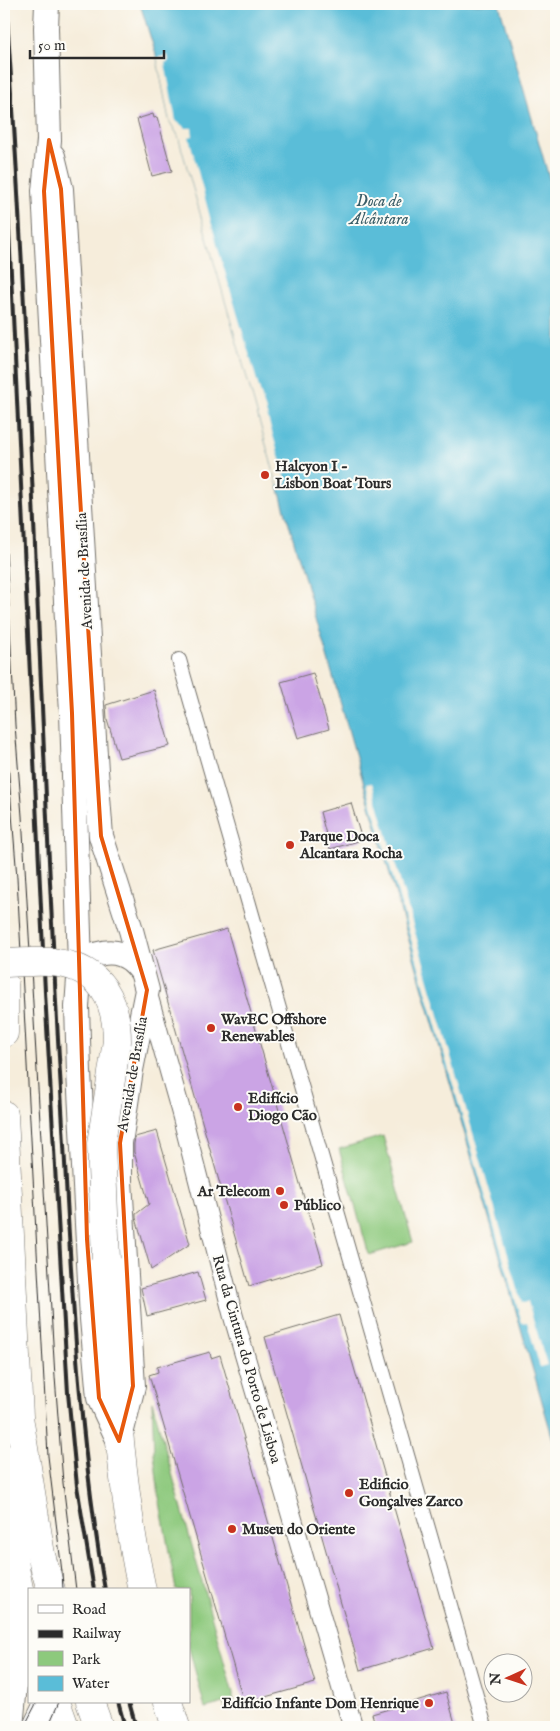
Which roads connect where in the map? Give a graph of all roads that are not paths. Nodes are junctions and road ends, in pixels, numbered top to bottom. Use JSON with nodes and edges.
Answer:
{"nodes":[{"id":1,"x":47,"y":4,"type":"edge"},
{"id":2,"x":179,"y":660,"type":"dead end"},
{"id":3,"x":82,"y":713,"type":"junction"},
{"id":4,"x":4,"y":963,"type":"edge"},
{"id":5,"x":80,"y":966,"type":"junction"},
{"id":6,"x":144,"y":981,"type":"junction"},
{"id":7,"x":4,"y":996,"type":"edge"},
{"id":8,"x":4,"y":1033,"type":"edge"},
{"id":9,"x":4,"y":1115,"type":"edge"},
{"id":10,"x":10,"y":1362,"type":"edge"},
{"id":11,"x":19,"y":1417,"type":"junction"},
{"id":12,"x":119,"y":1441,"type":"junction"},
{"id":13,"x":13,"y":1559,"type":"junction"},
{"id":14,"x":50,"y":1588,"type":"edge"},
{"id":15,"x":142,"y":1588,"type":"edge"},
{"id":16,"x":28,"y":1624,"type":"edge"},
{"id":17,"x":47,"y":1704,"type":"edge"},
{"id":18,"x":57,"y":1704,"type":"edge"},
{"id":19,"x":91,"y":1704,"type":"edge"},
{"id":20,"x":169,"y":1704,"type":"edge"},
{"id":21,"x":10,"y":1727,"type":"edge"},
{"id":22,"x":36,"y":1727,"type":"edge"},
{"id":23,"x":65,"y":1727,"type":"edge"},
{"id":24,"x":99,"y":1727,"type":"edge"},
{"id":25,"x":176,"y":1727,"type":"edge"},
{"id":26,"x":353,"y":1727,"type":"edge"},
{"id":27,"x":485,"y":1727,"type":"edge"}],
"edges":[{"from":1,"to":3,"type":"street","name":"Avenida de Brasília"},
{"from":2,"to":27,"type":"street"},
{"from":3,"to":5,"type":"street","name":"Avenida de Brasília"},
{"from":3,"to":6,"type":"street","name":"Avenida de Brasília"},
{"from":4,"to":12,"type":"main road","bridge":true},
{"from":5,"to":6,"type":"street"},
{"from":5,"to":12,"type":"street","name":"Avenida de Brasília"},
{"from":6,"to":12,"type":"street","name":"Avenida de Brasília"},
{"from":6,"to":26,"type":"street","name":"Rua da Cintura do Porto de Lisboa"},
{"from":7,"to":8,"type":"main road"},
{"from":9,"to":10,"type":"main road"},
{"from":10,"to":11,"type":"main road"},
{"from":11,"to":13,"type":"main road"},
{"from":11,"to":14,"type":"main road"},
{"from":12,"to":15,"type":"main road","name":"Avenida de Brasília"},
{"from":13,"to":16,"type":"main road"},
{"from":13,"to":21,"type":"main road"},
{"from":17,"to":22,"type":"main road"},
{"from":18,"to":23,"type":"main road"},
{"from":19,"to":24,"type":"main road"},
{"from":20,"to":25,"type":"main road"}]}
